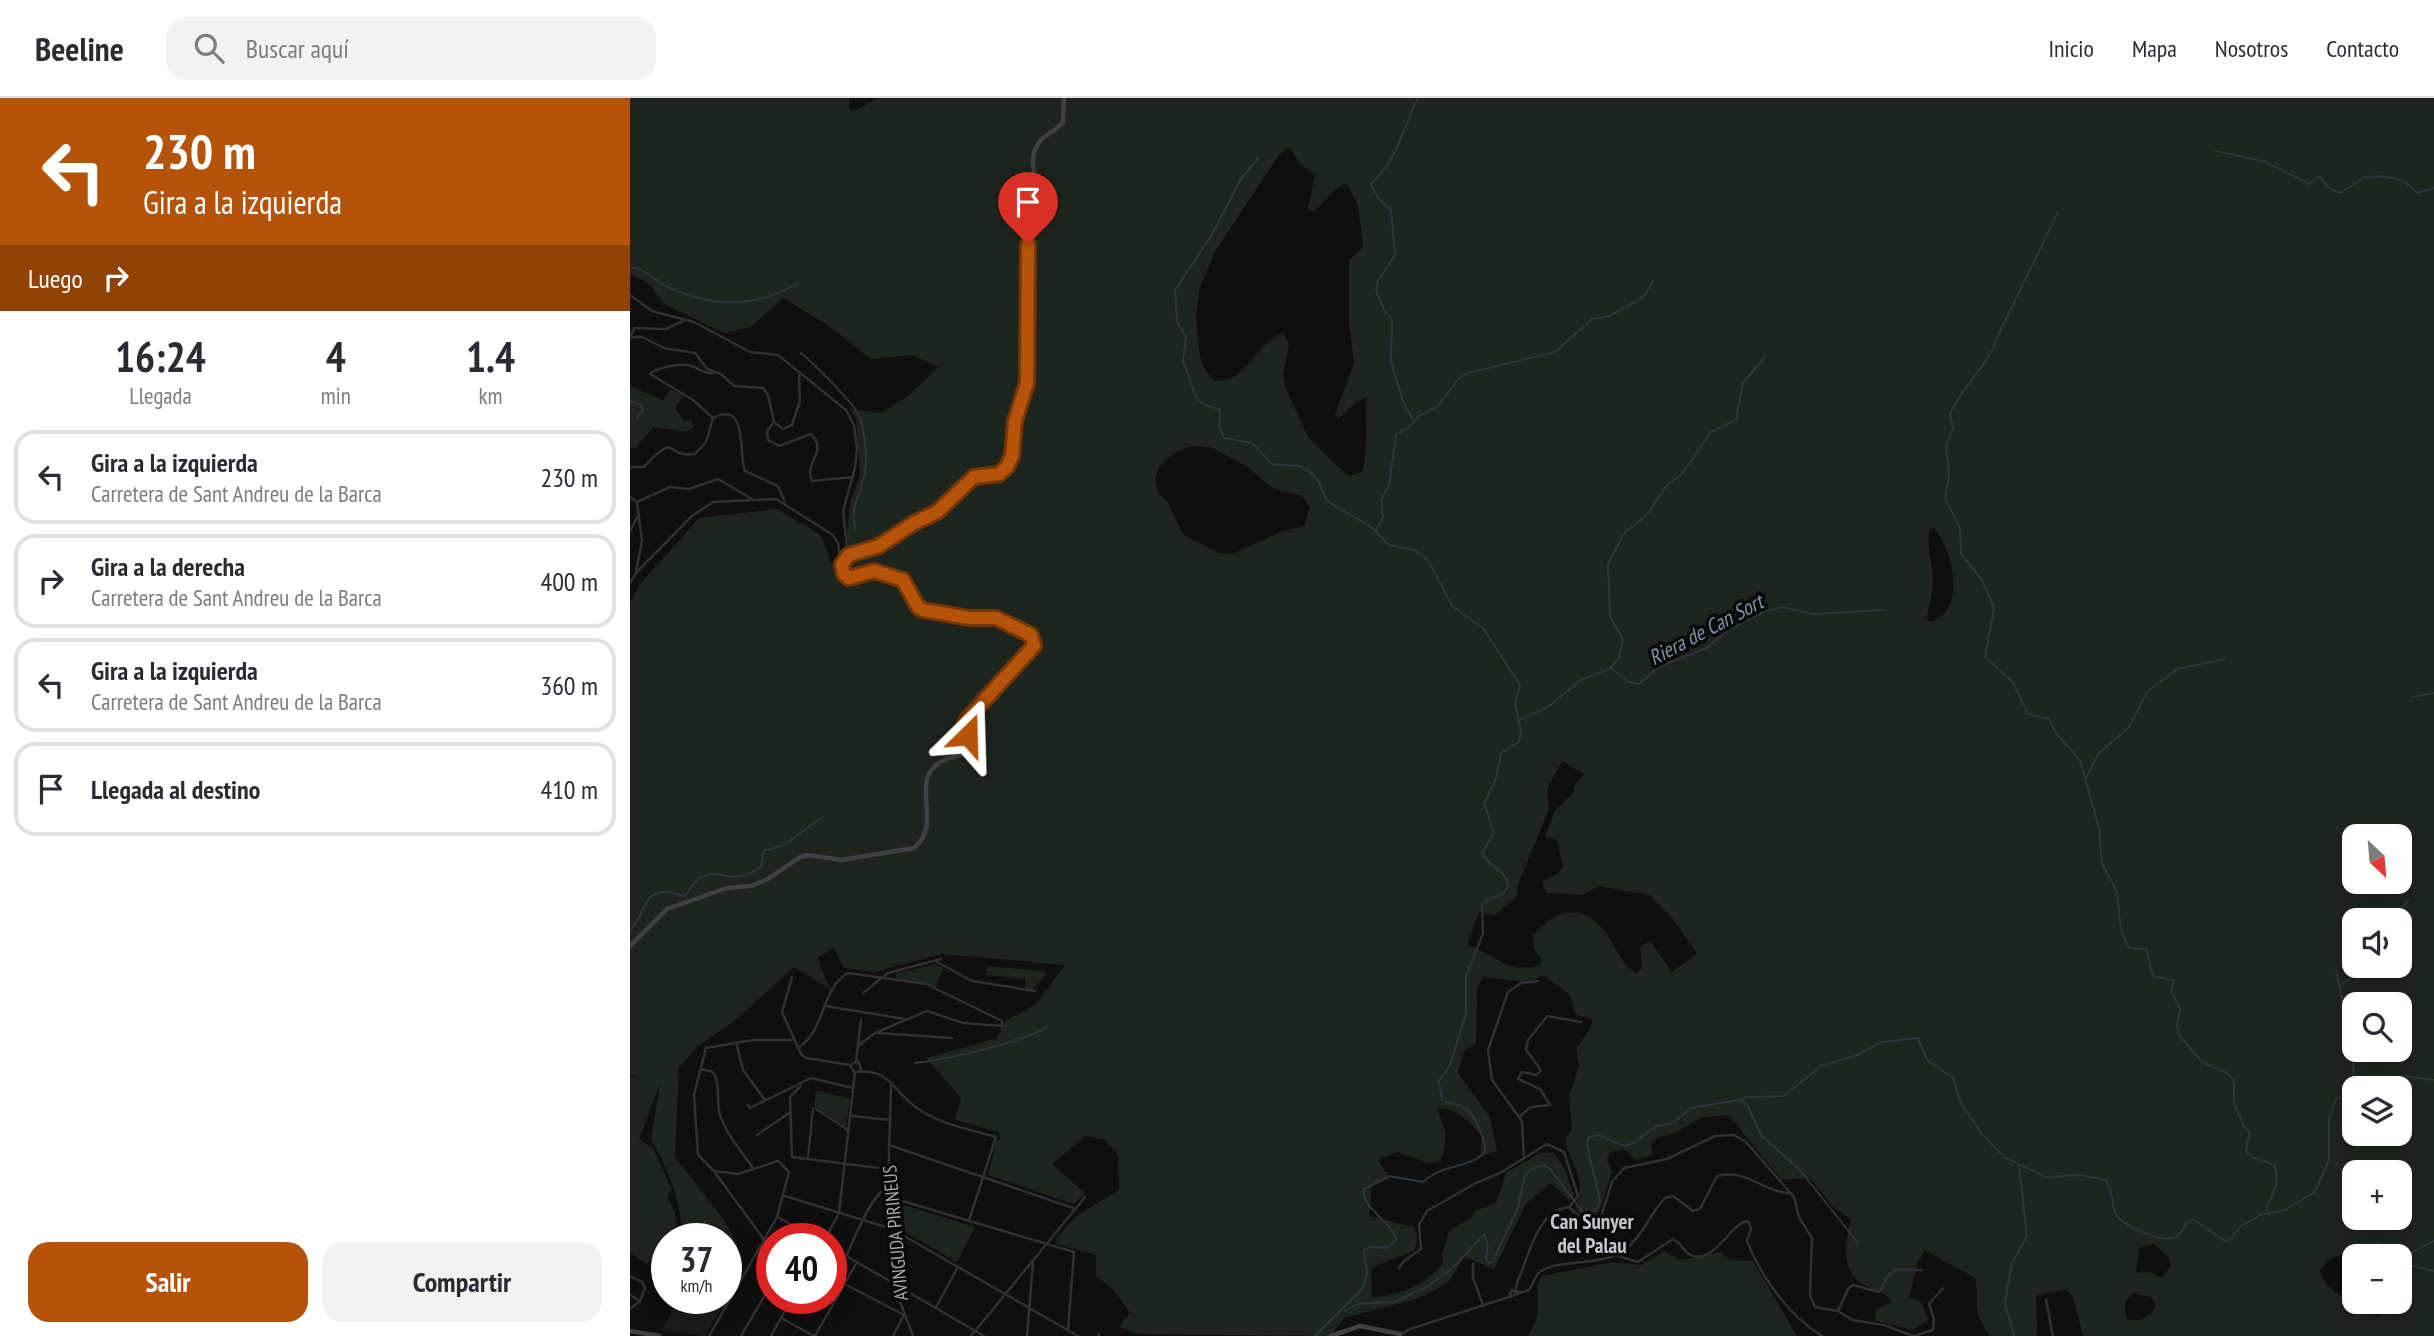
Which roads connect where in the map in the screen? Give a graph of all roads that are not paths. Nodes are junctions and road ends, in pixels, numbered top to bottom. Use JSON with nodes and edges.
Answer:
{"nodes":[{"id":1,"x":1064,"y":98,"type":"edge"},
{"id":2,"x":630,"y":295,"type":"edge"},
{"id":3,"x":685,"y":320,"type":"junction"},
{"id":4,"x":630,"y":338,"type":"edge"},
{"id":5,"x":714,"y":373,"type":"junction"},
{"id":6,"x":800,"y":374,"type":"junction"},
{"id":7,"x":630,"y":401,"type":"edge"},
{"id":8,"x":637,"y":417,"type":"dead end"},
{"id":9,"x":713,"y":418,"type":"junction"},
{"id":10,"x":774,"y":422,"type":"junction"},
{"id":11,"x":630,"y":467,"type":"edge"},
{"id":12,"x":853,"y":477,"type":"junction"},
{"id":13,"x":630,"y":497,"type":"edge"},
{"id":14,"x":752,"y":499,"type":"junction"},
{"id":15,"x":637,"y":502,"type":"junction"},
{"id":16,"x":785,"y":502,"type":"junction"},
{"id":17,"x":639,"y":514,"type":"junction"},
{"id":18,"x":630,"y":531,"type":"edge"},
{"id":19,"x":844,"y":551,"type":"junction"},
{"id":20,"x":636,"y":573,"type":"junction"},
{"id":21,"x":630,"y":583,"type":"edge"},
{"id":22,"x":630,"y":946,"type":"edge"},
{"id":23,"x":941,"y":959,"type":"dead end"},
{"id":24,"x":934,"y":961,"type":"junction"},
{"id":25,"x":792,"y":976,"type":"dead end"},
{"id":26,"x":881,"y":978,"type":"junction"},
{"id":27,"x":1538,"y":981,"type":"dead end"},
{"id":28,"x":1035,"y":991,"type":"dead end"},
{"id":29,"x":863,"y":993,"type":"dead end"},
{"id":30,"x":826,"y":1006,"type":"junction"},
{"id":31,"x":905,"y":1019,"type":"junction"},
{"id":32,"x":861,"y":1020,"type":"dead end"},
{"id":33,"x":1581,"y":1022,"type":"dead end"},
{"id":34,"x":875,"y":1033,"type":"junction"},
{"id":35,"x":951,"y":1038,"type":"dead end"},
{"id":36,"x":792,"y":1040,"type":"junction"},
{"id":37,"x":736,"y":1042,"type":"junction"},
{"id":38,"x":858,"y":1046,"type":"junction"},
{"id":39,"x":798,"y":1048,"type":"junction"},
{"id":40,"x":856,"y":1061,"type":"junction"},
{"id":41,"x":850,"y":1065,"type":"junction"},
{"id":42,"x":701,"y":1069,"type":"junction"},
{"id":43,"x":861,"y":1069,"type":"junction"},
{"id":44,"x":855,"y":1072,"type":"junction"},
{"id":45,"x":891,"y":1085,"type":"junction"},
{"id":46,"x":801,"y":1086,"type":"junction"},
{"id":47,"x":853,"y":1088,"type":"junction"},
{"id":48,"x":765,"y":1100,"type":"junction"},
{"id":49,"x":748,"y":1105,"type":"dead end"},
{"id":50,"x":815,"y":1108,"type":"dead end"},
{"id":51,"x":790,"y":1113,"type":"junction"},
{"id":52,"x":850,"y":1115,"type":"junction"},
{"id":53,"x":1520,"y":1116,"type":"junction"},
{"id":54,"x":890,"y":1120,"type":"junction"},
{"id":55,"x":848,"y":1130,"type":"junction"},
{"id":56,"x":757,"y":1135,"type":"dead end"},
{"id":57,"x":889,"y":1145,"type":"junction"},
{"id":58,"x":1524,"y":1158,"type":"junction"},
{"id":59,"x":845,"y":1164,"type":"junction"},
{"id":60,"x":754,"y":1168,"type":"junction"},
{"id":61,"x":888,"y":1169,"type":"junction"},
{"id":62,"x":714,"y":1171,"type":"junction"},
{"id":63,"x":983,"y":1176,"type":"junction"},
{"id":64,"x":888,"y":1187,"type":"junction"},
{"id":65,"x":1791,"y":1193,"type":"junction"},
{"id":66,"x":785,"y":1196,"type":"junction"},
{"id":67,"x":889,"y":1197,"type":"junction"},
{"id":68,"x":1085,"y":1197,"type":"dead end"},
{"id":69,"x":1569,"y":1207,"type":"junction"},
{"id":70,"x":1076,"y":1209,"type":"junction"},
{"id":71,"x":839,"y":1213,"type":"junction"},
{"id":72,"x":777,"y":1217,"type":"junction"},
{"id":73,"x":862,"y":1220,"type":"junction"},
{"id":74,"x":969,"y":1220,"type":"junction"},
{"id":75,"x":774,"y":1223,"type":"edge"},
{"id":76,"x":788,"y":1223,"type":"edge"},
{"id":77,"x":834,"y":1223,"type":"edge"},
{"id":78,"x":756,"y":1229,"type":"edge"},
{"id":79,"x":892,"y":1229,"type":"junction"},
{"id":80,"x":1048,"y":1244,"type":"junction"},
{"id":81,"x":847,"y":1255,"type":"joint"},
{"id":82,"x":1615,"y":1255,"type":"junction"},
{"id":83,"x":756,"y":1256,"type":"edge"},
{"id":84,"x":857,"y":1262,"type":"junction"},
{"id":85,"x":1032,"y":1264,"type":"junction"},
{"id":86,"x":1472,"y":1264,"type":"dead end"},
{"id":87,"x":958,"y":1267,"type":"junction"},
{"id":88,"x":1399,"y":1268,"type":"dead end"},
{"id":89,"x":1922,"y":1270,"type":"dead end"},
{"id":90,"x":1023,"y":1274,"type":"junction"},
{"id":91,"x":630,"y":1276,"type":"edge"},
{"id":92,"x":1033,"y":1278,"type":"junction"},
{"id":93,"x":847,"y":1279,"type":"edge"},
{"id":94,"x":847,"y":1286,"type":"edge"},
{"id":95,"x":898,"y":1286,"type":"junction"},
{"id":96,"x":1943,"y":1288,"type":"dead end"},
{"id":97,"x":1512,"y":1293,"type":"junction"},
{"id":98,"x":630,"y":1295,"type":"edge"},
{"id":99,"x":1006,"y":1295,"type":"junction"},
{"id":100,"x":2046,"y":1300,"type":"dead end"},
{"id":101,"x":640,"y":1301,"type":"junction"},
{"id":102,"x":1483,"y":1305,"type":"junction"},
{"id":103,"x":935,"y":1308,"type":"junction"},
{"id":104,"x":630,"y":1309,"type":"edge"},
{"id":105,"x":1030,"y":1309,"type":"junction"},
{"id":106,"x":756,"y":1310,"type":"edge"},
{"id":107,"x":1838,"y":1311,"type":"junction"},
{"id":108,"x":783,"y":1314,"type":"edge"},
{"id":109,"x":827,"y":1314,"type":"edge"},
{"id":110,"x":904,"y":1315,"type":"junction"},
{"id":111,"x":781,"y":1318,"type":"junction"},
{"id":112,"x":1068,"y":1330,"type":"junction"},
{"id":113,"x":630,"y":1331,"type":"edge"},
{"id":114,"x":976,"y":1331,"type":"junction"},
{"id":115,"x":1399,"y":1335,"type":"edge"},
{"id":116,"x":659,"y":1336,"type":"edge"},
{"id":117,"x":709,"y":1336,"type":"edge"},
{"id":118,"x":741,"y":1336,"type":"edge"},
{"id":119,"x":771,"y":1336,"type":"edge"},
{"id":120,"x":814,"y":1336,"type":"edge"},
{"id":121,"x":893,"y":1336,"type":"edge"},
{"id":122,"x":913,"y":1336,"type":"edge"},
{"id":123,"x":971,"y":1336,"type":"edge"},
{"id":124,"x":984,"y":1336,"type":"edge"},
{"id":125,"x":1027,"y":1336,"type":"edge"},
{"id":126,"x":1078,"y":1336,"type":"edge"},
{"id":127,"x":1331,"y":1336,"type":"edge"},
{"id":128,"x":1822,"y":1336,"type":"edge"},
{"id":129,"x":1914,"y":1336,"type":"edge"},
{"id":130,"x":2053,"y":1336,"type":"edge"}],
"edges":[{"from":1,"to":19,"type":"street"},
{"from":2,"to":3,"type":"street"},
{"from":3,"to":4,"type":"street"},
{"from":3,"to":6,"type":"street"},
{"from":4,"to":5,"type":"street"},
{"from":5,"to":9,"type":"street"},
{"from":5,"to":10,"type":"street"},
{"from":6,"to":10,"type":"street"},
{"from":6,"to":12,"type":"street"},
{"from":7,"to":8,"type":"street"},
{"from":9,"to":11,"type":"street"},
{"from":9,"to":16,"type":"street"},
{"from":10,"to":12,"type":"street"},
{"from":12,"to":19,"type":"street"},
{"from":13,"to":15,"type":"street"},
{"from":14,"to":15,"type":"street"},
{"from":14,"to":16,"type":"street"},
{"from":14,"to":20,"type":"street"},
{"from":15,"to":17,"type":"street"},
{"from":16,"to":19,"type":"street"},
{"from":17,"to":18,"type":"street"},
{"from":17,"to":20,"type":"street"},
{"from":19,"to":22,"type":"street"},
{"from":20,"to":21,"type":"street"},
{"from":23,"to":24,"type":"street"},
{"from":24,"to":26,"type":"street"},
{"from":24,"to":28,"type":"street"},
{"from":25,"to":36,"type":"street"},
{"from":26,"to":29,"type":"street"},
{"from":26,"to":30,"type":"street"},
{"from":26,"to":31,"type":"street"},
{"from":27,"to":53,"type":"street"},
{"from":30,"to":31,"type":"street"},
{"from":30,"to":39,"type":"street"},
{"from":31,"to":34,"type":"street"},
{"from":32,"to":38,"type":"street"},
{"from":33,"to":53,"type":"street"},
{"from":34,"to":35,"type":"street"},
{"from":34,"to":38,"type":"street"},
{"from":36,"to":37,"type":"street"},
{"from":36,"to":39,"type":"street"},
{"from":37,"to":42,"type":"street"},
{"from":37,"to":48,"type":"street"},
{"from":38,"to":40,"type":"street"},
{"from":39,"to":41,"type":"street"},
{"from":40,"to":41,"type":"street"},
{"from":40,"to":43,"type":"street"},
{"from":41,"to":44,"type":"street"},
{"from":42,"to":60,"type":"street"},
{"from":42,"to":62,"type":"street"},
{"from":43,"to":44,"type":"street"},
{"from":43,"to":45,"type":"street"},
{"from":44,"to":47,"type":"street"},
{"from":45,"to":54,"type":"street","name":"AVINGUDA PIRINEUS"},
{"from":45,"to":63,"type":"street"},
{"from":46,"to":47,"type":"street"},
{"from":46,"to":48,"type":"street"},
{"from":46,"to":51,"type":"street"},
{"from":47,"to":52,"type":"street"},
{"from":48,"to":49,"type":"street"},
{"from":50,"to":55,"type":"street"},
{"from":51,"to":56,"type":"street"},
{"from":51,"to":59,"type":"street"},
{"from":52,"to":54,"type":"street"},
{"from":52,"to":55,"type":"street"},
{"from":53,"to":58,"type":"street"},
{"from":54,"to":57,"type":"street","name":"AVINGUDA PIRINEUS"},
{"from":55,"to":59,"type":"street"},
{"from":57,"to":61,"type":"street","name":"AVINGUDA PIRINEUS"},
{"from":57,"to":63,"type":"street"},
{"from":58,"to":69,"type":"street"},
{"from":58,"to":88,"type":"street"},
{"from":59,"to":61,"type":"street"},
{"from":59,"to":71,"type":"street"},
{"from":60,"to":62,"type":"street"},
{"from":60,"to":66,"type":"street"},
{"from":61,"to":64,"type":"street","name":"AVINGUDA PIRINEUS"},
{"from":62,"to":78,"type":"street"},
{"from":63,"to":70,"type":"street"},
{"from":63,"to":74,"type":"street"},
{"from":64,"to":67,"type":"street","name":"AVINGUDA PIRINEUS"},
{"from":64,"to":73,"type":"street"},
{"from":65,"to":69,"type":"street"},
{"from":65,"to":82,"type":"street"},
{"from":65,"to":107,"type":"street"},
{"from":66,"to":71,"type":"street"},
{"from":66,"to":72,"type":"street"},
{"from":67,"to":74,"type":"street"},
{"from":67,"to":79,"type":"street","name":"AVINGUDA PIRINEUS"},
{"from":68,"to":70,"type":"street"},
{"from":69,"to":97,"type":"street"},
{"from":70,"to":80,"type":"street"},
{"from":71,"to":73,"type":"street"},
{"from":71,"to":77,"type":"street"},
{"from":72,"to":75,"type":"street"},
{"from":72,"to":76,"type":"street"},
{"from":73,"to":79,"type":"street"},
{"from":73,"to":81,"type":"street"},
{"from":74,"to":80,"type":"street"},
{"from":79,"to":87,"type":"street"},
{"from":79,"to":95,"type":"street","name":"AVINGUDA PIRINEUS"},
{"from":80,"to":85,"type":"street"},
{"from":80,"to":112,"type":"street"},
{"from":81,"to":84,"type":"street"},
{"from":82,"to":97,"type":"street"},
{"from":82,"to":128,"type":"street"},
{"from":83,"to":117,"type":"street"},
{"from":84,"to":93,"type":"street"},
{"from":84,"to":95,"type":"street"},
{"from":85,"to":90,"type":"street"},
{"from":85,"to":92,"type":"street"},
{"from":86,"to":102,"type":"street"},
{"from":87,"to":99,"type":"street"},
{"from":87,"to":103,"type":"street"},
{"from":89,"to":107,"type":"street"},
{"from":90,"to":92,"type":"street"},
{"from":90,"to":99,"type":"street"},
{"from":91,"to":101,"type":"street"},
{"from":92,"to":105,"type":"street"},
{"from":94,"to":110,"type":"street"},
{"from":95,"to":103,"type":"street"},
{"from":95,"to":110,"type":"street","name":"AVINGUDA PIRINEUS"},
{"from":96,"to":129,"type":"street"},
{"from":97,"to":102,"type":"street"},
{"from":98,"to":101,"type":"street"},
{"from":99,"to":105,"type":"street"},
{"from":99,"to":114,"type":"street"},
{"from":100,"to":130,"type":"street"},
{"from":101,"to":104,"type":"street"},
{"from":102,"to":115,"type":"street"},
{"from":103,"to":114,"type":"street"},
{"from":105,"to":112,"type":"street"},
{"from":105,"to":125,"type":"street"},
{"from":106,"to":118,"type":"street"},
{"from":107,"to":129,"type":"street"},
{"from":108,"to":111,"type":"street"},
{"from":109,"to":120,"type":"street"},
{"from":110,"to":121,"type":"street"},
{"from":110,"to":122,"type":"street","name":"AVINGUDA PIRINEUS"},
{"from":111,"to":119,"type":"street"},
{"from":111,"to":120,"type":"street"},
{"from":112,"to":126,"type":"street"},
{"from":113,"to":116,"type":"street"},
{"from":114,"to":123,"type":"street"},
{"from":114,"to":124,"type":"street"},
{"from":115,"to":127,"type":"street"}]}
